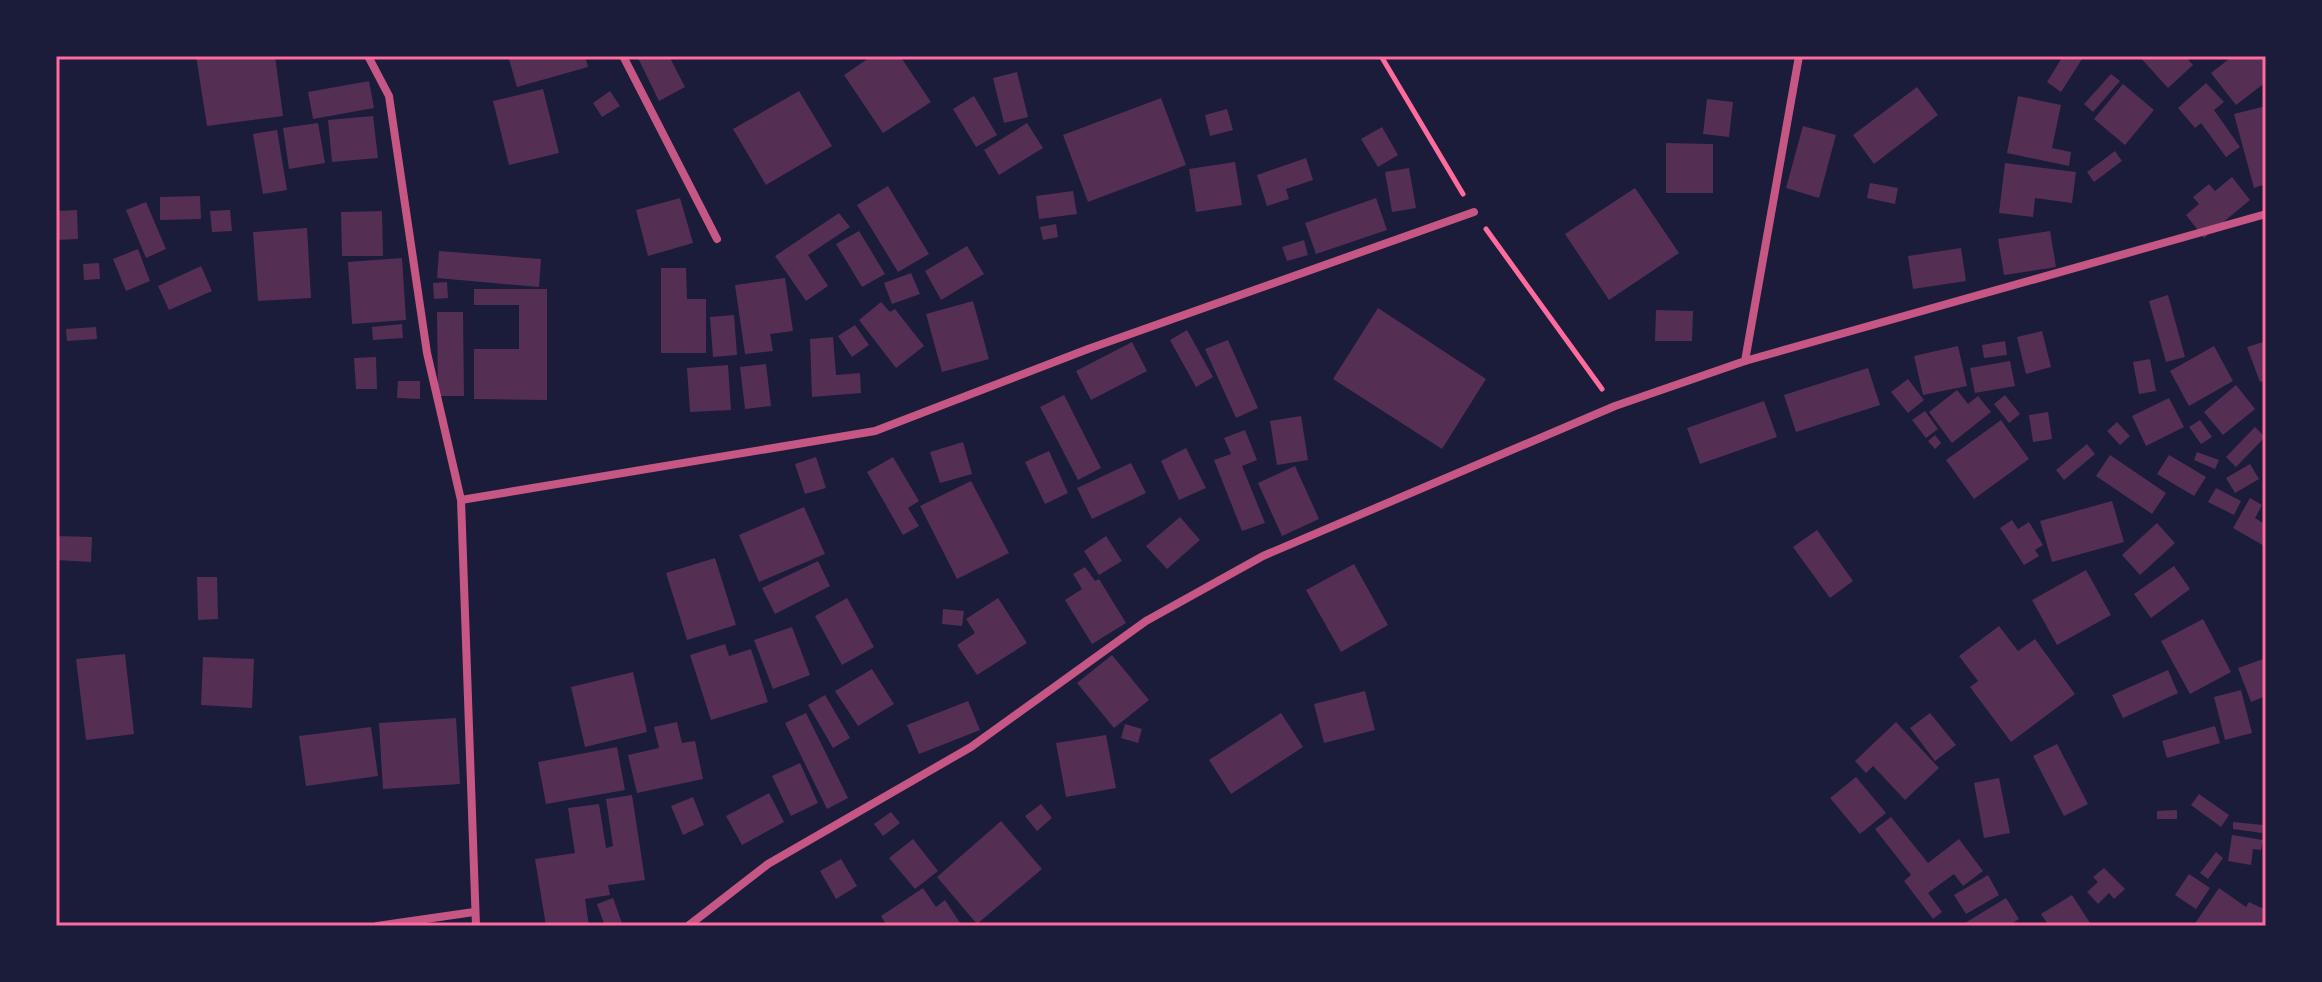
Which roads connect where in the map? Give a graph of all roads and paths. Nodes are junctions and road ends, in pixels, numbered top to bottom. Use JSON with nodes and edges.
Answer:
{"nodes":[{"id":1,"x":368,"y":56,"type":"edge"},
{"id":2,"x":623,"y":56,"type":"edge"},
{"id":3,"x":1381,"y":56,"type":"edge"},
{"id":4,"x":1799,"y":56,"type":"edge"},
{"id":5,"x":1474,"y":212,"type":"junction"},
{"id":6,"x":2266,"y":214,"type":"edge"},
{"id":7,"x":717,"y":239,"type":"dead end"},
{"id":8,"x":1745,"y":361,"type":"junction"},
{"id":9,"x":1615,"y":406,"type":"junction"},
{"id":10,"x":461,"y":500,"type":"junction"},
{"id":11,"x":474,"y":912,"type":"junction"},
{"id":12,"x":377,"y":926,"type":"edge"},
{"id":13,"x":476,"y":926,"type":"edge"},
{"id":14,"x":688,"y":926,"type":"edge"}],
"edges":[{"from":1,"to":10,"type":"street"},
{"from":2,"to":7,"type":"street"},
{"from":3,"to":5,"type":"path"},
{"from":4,"to":8,"type":"street"},
{"from":5,"to":9,"type":"path"},
{"from":5,"to":10,"type":"street"},
{"from":6,"to":8,"type":"street"},
{"from":8,"to":9,"type":"street"},
{"from":9,"to":14,"type":"street"},
{"from":10,"to":11,"type":"street"},
{"from":11,"to":12,"type":"street"},
{"from":11,"to":13,"type":"street"}]}
